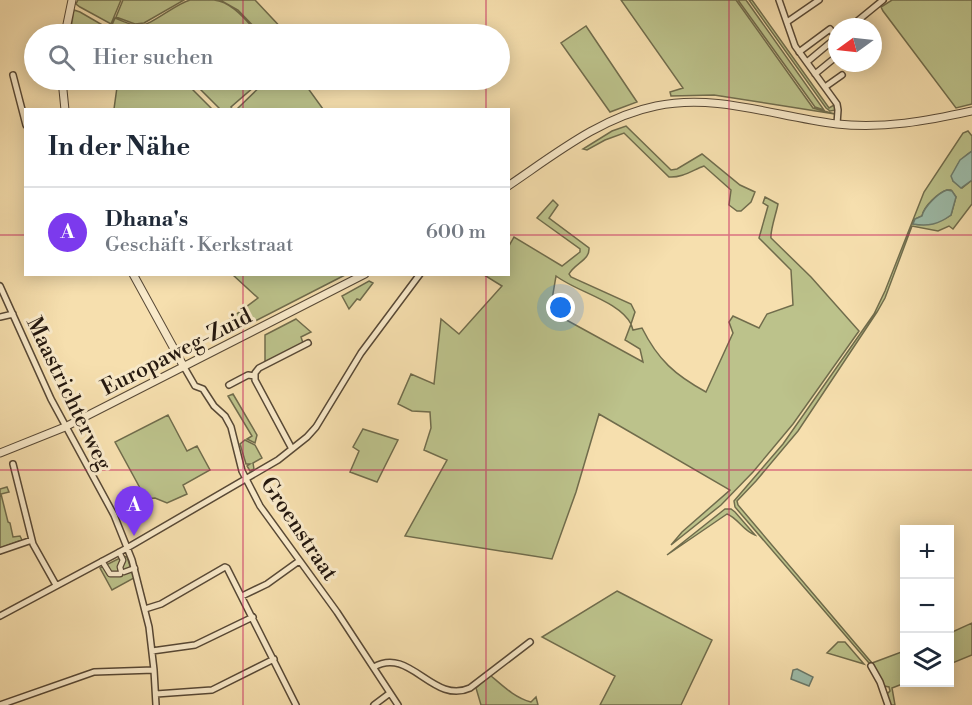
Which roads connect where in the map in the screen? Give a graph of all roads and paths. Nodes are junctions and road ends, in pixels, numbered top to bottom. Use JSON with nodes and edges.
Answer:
{"nodes":[{"id":1,"x":779,"y":0,"type":"edge"},
{"id":2,"x":819,"y":0,"type":"edge"},
{"id":3,"x":883,"y":0,"type":"edge"},
{"id":4,"x":811,"y":2,"type":"edge"},
{"id":5,"x":71,"y":3,"type":"edge"},
{"id":6,"x":863,"y":18,"type":"edge"},
{"id":7,"x":787,"y":22,"type":"junction"},
{"id":8,"x":67,"y":24,"type":"edge"},
{"id":9,"x":828,"y":31,"type":"edge"},
{"id":10,"x":828,"y":44,"type":"edge"},
{"id":11,"x":800,"y":52,"type":"junction"},
{"id":12,"x":807,"y":62,"type":"junction"},
{"id":13,"x":828,"y":63,"type":"edge"},
{"id":14,"x":815,"y":74,"type":"junction"},
{"id":15,"x":13,"y":75,"type":"dead end"},
{"id":16,"x":842,"y":75,"type":"dead end"},
{"id":17,"x":825,"y":87,"type":"junction"},
{"id":18,"x":63,"y":90,"type":"edge"},
{"id":19,"x":64,"y":108,"type":"edge"},
{"id":20,"x":972,"y":111,"type":"edge"},
{"id":21,"x":24,"y":117,"type":"edge"},
{"id":22,"x":837,"y":124,"type":"junction"},
{"id":23,"x":510,"y":185,"type":"edge"},
{"id":24,"x":134,"y":276,"type":"edge"},
{"id":25,"x":361,"y":276,"type":"edge"},
{"id":26,"x":419,"y":276,"type":"edge"},
{"id":27,"x":0,"y":286,"type":"edge"},
{"id":28,"x":13,"y":314,"type":"junction"},
{"id":29,"x":0,"y":317,"type":"edge"},
{"id":30,"x":308,"y":343,"type":"dead end"},
{"id":31,"x":184,"y":367,"type":"junction"},
{"id":32,"x":255,"y":376,"type":"junction"},
{"id":33,"x":229,"y":385,"type":"dead end"},
{"id":34,"x":65,"y":427,"type":"junction"},
{"id":35,"x":292,"y":449,"type":"junction"},
{"id":36,"x":0,"y":453,"type":"edge"},
{"id":37,"x":13,"y":464,"type":"dead end"},
{"id":38,"x":245,"y":479,"type":"junction"},
{"id":39,"x":32,"y":540,"type":"junction"},
{"id":40,"x":127,"y":548,"type":"junction"},
{"id":41,"x":0,"y":551,"type":"edge"},
{"id":42,"x":119,"y":552,"type":"junction"},
{"id":43,"x":102,"y":561,"type":"junction"},
{"id":44,"x":299,"y":561,"type":"junction"},
{"id":45,"x":135,"y":568,"type":"junction"},
{"id":46,"x":122,"y":572,"type":"junction"},
{"id":47,"x":56,"y":585,"type":"junction"},
{"id":48,"x":242,"y":596,"type":"junction"},
{"id":49,"x":145,"y":609,"type":"junction"},
{"id":50,"x":0,"y":616,"type":"edge"},
{"id":51,"x":252,"y":617,"type":"junction"},
{"id":52,"x":530,"y":642,"type":"dead end"},
{"id":53,"x":152,"y":651,"type":"junction"},
{"id":54,"x":274,"y":660,"type":"junction"},
{"id":55,"x":871,"y":666,"type":"dead end"},
{"id":56,"x":374,"y":667,"type":"junction"},
{"id":57,"x":154,"y":670,"type":"junction"},
{"id":58,"x":390,"y":693,"type":"junction"},
{"id":59,"x":156,"y":694,"type":"junction"},
{"id":60,"x":0,"y":705,"type":"edge"},
{"id":61,"x":156,"y":705,"type":"edge"},
{"id":62,"x":296,"y":705,"type":"edge"},
{"id":63,"x":374,"y":705,"type":"edge"},
{"id":64,"x":398,"y":705,"type":"edge"},
{"id":65,"x":888,"y":705,"type":"edge"}],
"edges":[{"from":1,"to":7,"type":"street"},
{"from":2,"to":4,"type":"street"},
{"from":3,"to":6,"type":"street"},
{"from":4,"to":7,"type":"street"},
{"from":5,"to":8,"type":"street"},
{"from":7,"to":11,"type":"street"},
{"from":9,"to":11,"type":"street"},
{"from":10,"to":12,"type":"street"},
{"from":11,"to":12,"type":"street"},
{"from":12,"to":14,"type":"street"},
{"from":13,"to":14,"type":"street"},
{"from":14,"to":17,"type":"street"},
{"from":15,"to":21,"type":"street"},
{"from":16,"to":17,"type":"street"},
{"from":17,"to":22,"type":"street"},
{"from":18,"to":19,"type":"street"},
{"from":20,"to":22,"type":"street"},
{"from":22,"to":23,"type":"street"},
{"from":24,"to":31,"type":"street","name":"Groenstraat"},
{"from":25,"to":31,"type":"street","name":"Europaweg-Zuid"},
{"from":26,"to":35,"type":"street"},
{"from":27,"to":28,"type":"street","name":"Maastrichterweg"},
{"from":28,"to":29,"type":"street"},
{"from":28,"to":34,"type":"street","name":"Maastrichterweg"},
{"from":30,"to":32,"type":"street"},
{"from":31,"to":34,"type":"street","name":"Europaweg-Zuid"},
{"from":31,"to":38,"type":"street","name":"Groenstraat"},
{"from":32,"to":33,"type":"street"},
{"from":32,"to":35,"type":"street"},
{"from":34,"to":36,"type":"street","name":"Europaweg-Zuid"},
{"from":34,"to":40,"type":"street","name":"Maastrichterweg"},
{"from":35,"to":38,"type":"street"},
{"from":37,"to":39,"type":"street"},
{"from":38,"to":40,"type":"street"},
{"from":38,"to":44,"type":"street","name":"Groenstraat"},
{"from":39,"to":41,"type":"street"},
{"from":39,"to":47,"type":"street"},
{"from":40,"to":42,"type":"street"},
{"from":40,"to":45,"type":"street","name":"Maastrichterweg"},
{"from":42,"to":43,"type":"street"},
{"from":42,"to":46,"type":"street"},
{"from":43,"to":46,"type":"street"},
{"from":43,"to":47,"type":"street"},
{"from":44,"to":48,"type":"street"},
{"from":44,"to":56,"type":"street","name":"Groenstraat"},
{"from":45,"to":46,"type":"street"},
{"from":45,"to":49,"type":"street","name":"Maastrichterweg"},
{"from":47,"to":50,"type":"street"},
{"from":48,"to":49,"type":"street"},
{"from":48,"to":51,"type":"street"},
{"from":49,"to":53,"type":"street","name":"Maastrichterweg"},
{"from":51,"to":53,"type":"street"},
{"from":51,"to":54,"type":"street"},
{"from":52,"to":56,"type":"street"},
{"from":53,"to":57,"type":"street","name":"Maastrichterweg"},
{"from":54,"to":59,"type":"street"},
{"from":54,"to":62,"type":"street"},
{"from":55,"to":65,"type":"street"},
{"from":56,"to":58,"type":"street","name":"Groenstraat"},
{"from":57,"to":59,"type":"street","name":"Maastrichterweg"},
{"from":57,"to":60,"type":"street"},
{"from":58,"to":63,"type":"street"},
{"from":58,"to":64,"type":"street","name":"Groenstraat"},
{"from":59,"to":61,"type":"street","name":"Maastrichterweg"}]}
